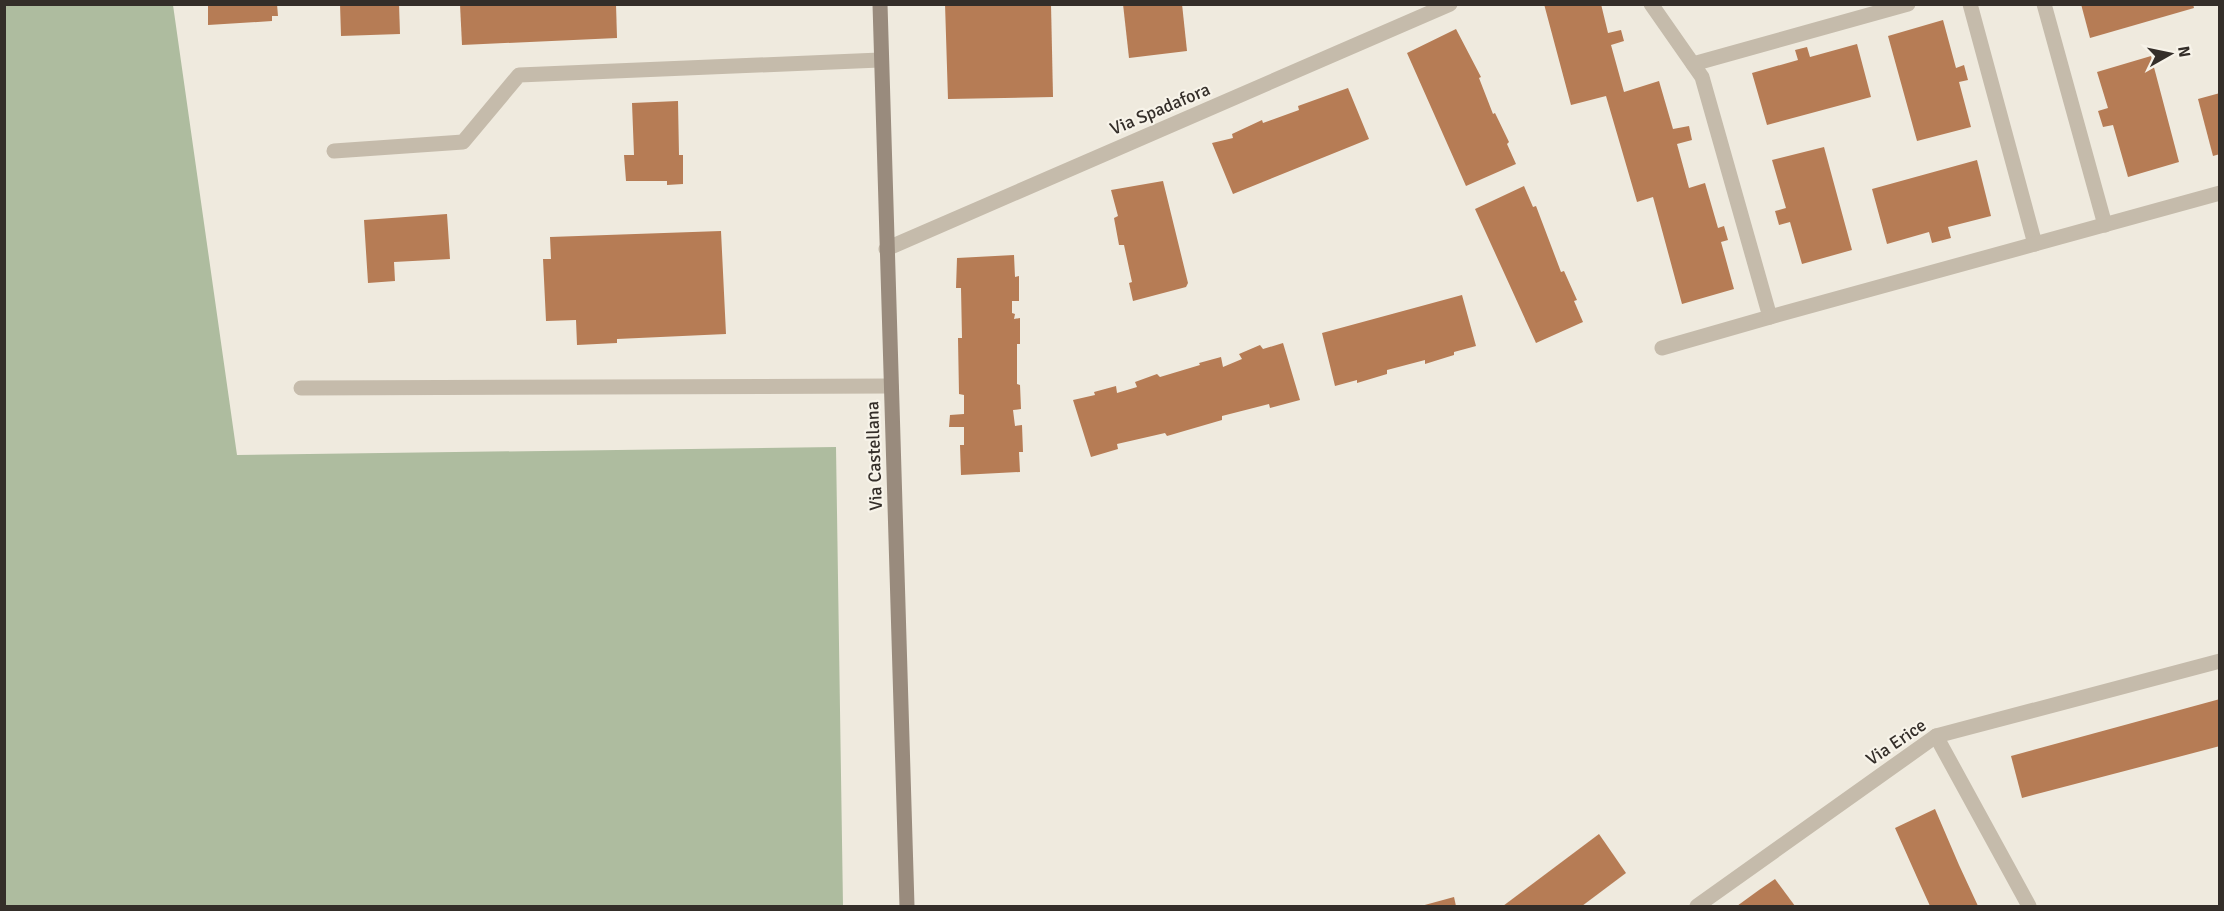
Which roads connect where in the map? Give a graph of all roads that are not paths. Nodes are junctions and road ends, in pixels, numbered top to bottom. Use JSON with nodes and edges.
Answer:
{"nodes":[{"id":1,"x":880,"y":4,"type":"edge"},
{"id":2,"x":1450,"y":4,"type":"edge"},
{"id":3,"x":1651,"y":4,"type":"edge"},
{"id":4,"x":1908,"y":4,"type":"edge"},
{"id":5,"x":1970,"y":4,"type":"edge"},
{"id":6,"x":2044,"y":4,"type":"edge"},
{"id":7,"x":880,"y":60,"type":"junction"},
{"id":8,"x":1693,"y":64,"type":"junction"},
{"id":9,"x":334,"y":151,"type":"dead end"},
{"id":10,"x":2220,"y":193,"type":"edge"},
{"id":11,"x":2104,"y":225,"type":"junction"},
{"id":12,"x":2035,"y":244,"type":"junction"},
{"id":13,"x":886,"y":249,"type":"junction"},
{"id":14,"x":1770,"y":317,"type":"junction"},
{"id":15,"x":1662,"y":348,"type":"dead end"},
{"id":16,"x":891,"y":386,"type":"junction"},
{"id":17,"x":301,"y":388,"type":"dead end"},
{"id":18,"x":2220,"y":661,"type":"edge"},
{"id":19,"x":1936,"y":736,"type":"junction"},
{"id":20,"x":908,"y":906,"type":"edge"},
{"id":21,"x":1697,"y":906,"type":"edge"},
{"id":22,"x":2029,"y":906,"type":"edge"}],
"edges":[{"from":1,"to":7,"type":"main road","name":"Via Castellana"},
{"from":2,"to":13,"type":"street","name":"Via Spadafora"},
{"from":3,"to":8,"type":"street"},
{"from":4,"to":8,"type":"street"},
{"from":5,"to":12,"type":"street"},
{"from":6,"to":11,"type":"street"},
{"from":7,"to":9,"type":"street"},
{"from":7,"to":13,"type":"main road","name":"Via Castellana"},
{"from":8,"to":14,"type":"street"},
{"from":10,"to":11,"type":"street"},
{"from":11,"to":12,"type":"street"},
{"from":12,"to":14,"type":"street"},
{"from":13,"to":16,"type":"main road","name":"Via Castellana"},
{"from":14,"to":15,"type":"street"},
{"from":16,"to":17,"type":"street"},
{"from":16,"to":20,"type":"main road","name":"Via Castellana"},
{"from":18,"to":19,"type":"street","name":"Via Erice"},
{"from":19,"to":21,"type":"street","name":"Via Erice"},
{"from":19,"to":22,"type":"street"}]}
